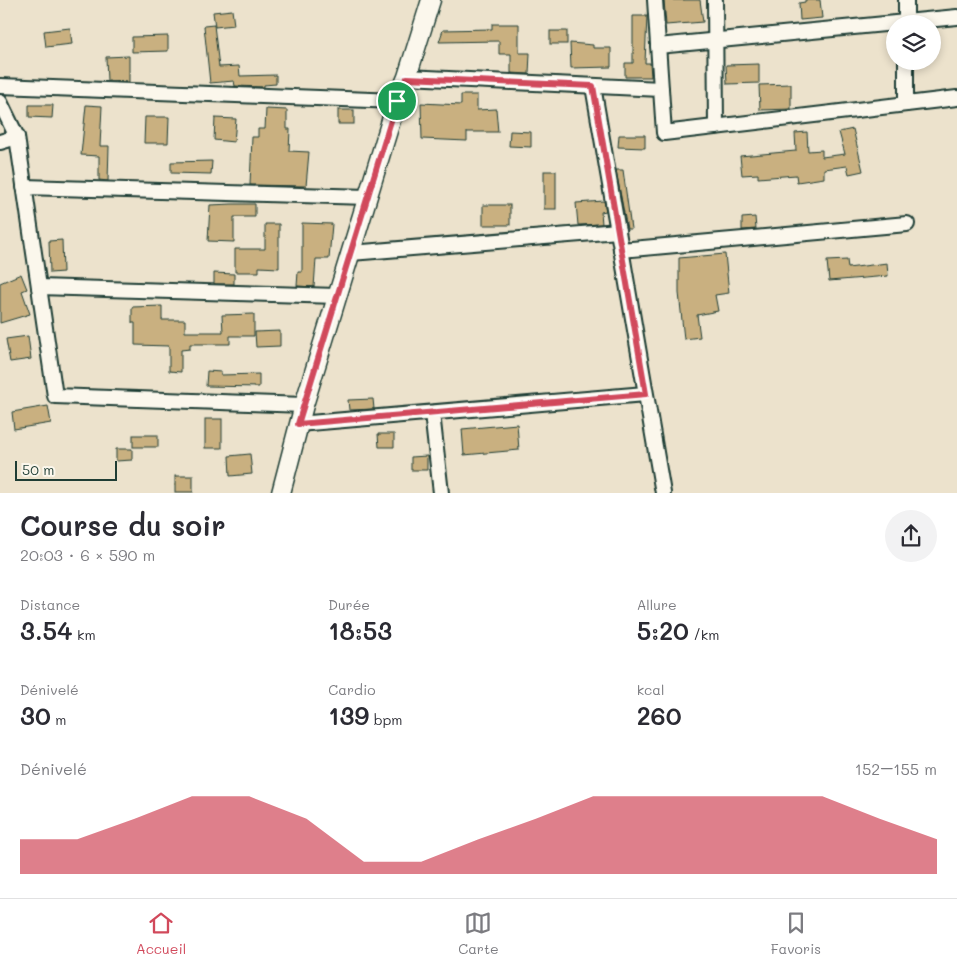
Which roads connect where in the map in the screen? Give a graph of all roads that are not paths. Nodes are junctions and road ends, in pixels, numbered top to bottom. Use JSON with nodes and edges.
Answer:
{"nodes":[{"id":1,"x":431,"y":0,"type":"edge"},
{"id":2,"x":655,"y":0,"type":"edge"},
{"id":3,"x":715,"y":0,"type":"edge"},
{"id":4,"x":906,"y":0,"type":"edge"},
{"id":5,"x":906,"y":15,"type":"edge"},
{"id":6,"x":957,"y":17,"type":"edge"},
{"id":7,"x":941,"y":19,"type":"edge"},
{"id":8,"x":886,"y":25,"type":"edge"},
{"id":9,"x":715,"y":40,"type":"junction"},
{"id":10,"x":658,"y":46,"type":"junction"},
{"id":11,"x":906,"y":70,"type":"edge"},
{"id":12,"x":407,"y":78,"type":"junction"},
{"id":13,"x":0,"y":86,"type":"edge"},
{"id":14,"x":593,"y":86,"type":"junction"},
{"id":15,"x":661,"y":89,"type":"junction"},
{"id":16,"x":957,"y":98,"type":"edge"},
{"id":17,"x":397,"y":101,"type":"junction"},
{"id":18,"x":0,"y":102,"type":"edge"},
{"id":19,"x":906,"y":104,"type":"junction"},
{"id":20,"x":716,"y":127,"type":"junction"},
{"id":21,"x":17,"y":137,"type":"junction"},
{"id":22,"x":0,"y":142,"type":"edge"},
{"id":23,"x":24,"y":187,"type":"junction"},
{"id":24,"x":368,"y":196,"type":"junction"},
{"id":25,"x":907,"y":224,"type":"dead end"},
{"id":26,"x":618,"y":231,"type":"junction"},
{"id":27,"x":621,"y":250,"type":"junction"},
{"id":28,"x":351,"y":253,"type":"junction"},
{"id":29,"x":39,"y":287,"type":"junction"},
{"id":30,"x":337,"y":296,"type":"junction"},
{"id":31,"x":646,"y":394,"type":"junction"},
{"id":32,"x":304,"y":405,"type":"junction"},
{"id":33,"x":432,"y":413,"type":"junction"},
{"id":34,"x":298,"y":424,"type":"junction"},
{"id":35,"x":281,"y":493,"type":"edge"},
{"id":36,"x":441,"y":493,"type":"edge"},
{"id":37,"x":663,"y":493,"type":"edge"}],
"edges":[{"from":1,"to":12,"type":"street"},
{"from":2,"to":10,"type":"street"},
{"from":3,"to":9,"type":"street"},
{"from":4,"to":5,"type":"street"},
{"from":6,"to":7,"type":"street"},
{"from":8,"to":9,"type":"street"},
{"from":9,"to":10,"type":"street"},
{"from":9,"to":20,"type":"street"},
{"from":10,"to":15,"type":"street"},
{"from":11,"to":19,"type":"street"},
{"from":12,"to":14,"type":"street"},
{"from":12,"to":17,"type":"street"},
{"from":13,"to":17,"type":"street"},
{"from":14,"to":15,"type":"street"},
{"from":14,"to":26,"type":"street"},
{"from":15,"to":20,"type":"street"},
{"from":16,"to":19,"type":"street"},
{"from":17,"to":24,"type":"street"},
{"from":18,"to":21,"type":"street"},
{"from":19,"to":20,"type":"street"},
{"from":21,"to":22,"type":"street"},
{"from":21,"to":23,"type":"street"},
{"from":23,"to":24,"type":"street"},
{"from":23,"to":29,"type":"street"},
{"from":24,"to":28,"type":"street"},
{"from":25,"to":27,"type":"street"},
{"from":26,"to":27,"type":"street"},
{"from":26,"to":28,"type":"street"},
{"from":27,"to":31,"type":"street"},
{"from":28,"to":30,"type":"street"},
{"from":29,"to":30,"type":"street"},
{"from":29,"to":32,"type":"street"},
{"from":30,"to":32,"type":"street"},
{"from":31,"to":33,"type":"street"},
{"from":31,"to":37,"type":"street"},
{"from":32,"to":34,"type":"street"},
{"from":33,"to":34,"type":"street"},
{"from":33,"to":36,"type":"street"},
{"from":34,"to":35,"type":"street"}]}
